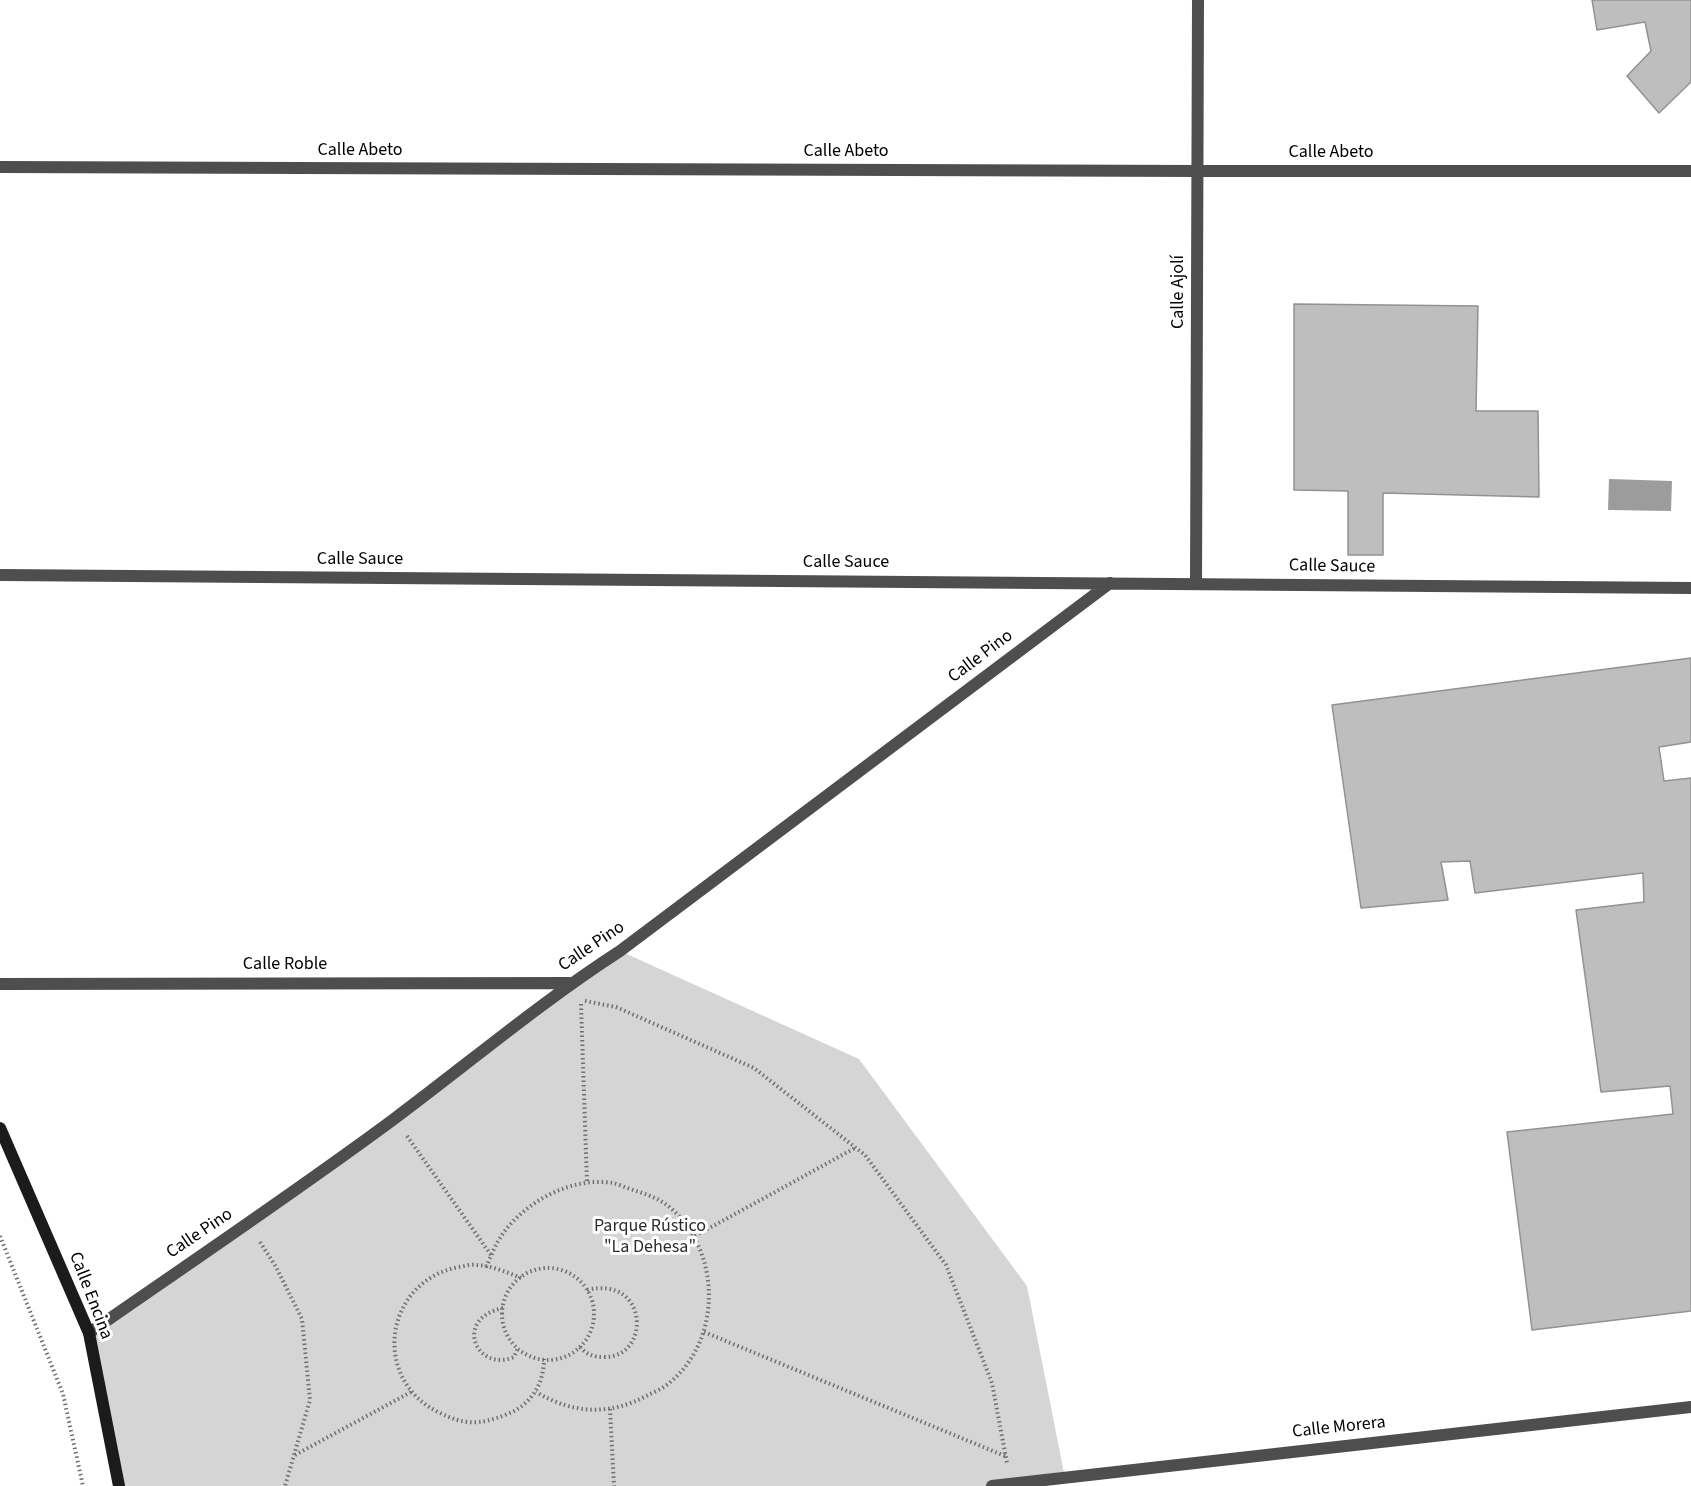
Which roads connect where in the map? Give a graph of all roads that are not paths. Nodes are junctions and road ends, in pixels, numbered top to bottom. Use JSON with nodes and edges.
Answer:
{"nodes":[{"id":1,"x":1198,"y":0,"type":"edge"},
{"id":2,"x":0,"y":167,"type":"edge"},
{"id":3,"x":1198,"y":171,"type":"junction"},
{"id":4,"x":1691,"y":171,"type":"edge"},
{"id":5,"x":0,"y":575,"type":"edge"},
{"id":6,"x":1110,"y":583,"type":"junction"},
{"id":7,"x":1197,"y":584,"type":"junction"},
{"id":8,"x":1691,"y":588,"type":"edge"},
{"id":9,"x":570,"y":983,"type":"junction"},
{"id":10,"x":0,"y":984,"type":"edge"},
{"id":11,"x":0,"y":1128,"type":"edge"},
{"id":12,"x":89,"y":1333,"type":"junction"},
{"id":13,"x":1691,"y":1407,"type":"edge"},
{"id":14,"x":119,"y":1486,"type":"edge"},
{"id":15,"x":992,"y":1486,"type":"edge"}],
"edges":[{"from":1,"to":3,"type":"street","name":"Calle Ajolí"},
{"from":2,"to":3,"type":"street","name":"Calle Abeto"},
{"from":3,"to":4,"type":"street","name":"Calle Abeto"},
{"from":3,"to":7,"type":"street","name":"Calle Ajolí"},
{"from":5,"to":6,"type":"street","name":"Calle Sauce"},
{"from":6,"to":7,"type":"street","name":"Calle Sauce"},
{"from":6,"to":9,"type":"street","name":"Calle Pino"},
{"from":7,"to":8,"type":"street","name":"Calle Sauce"},
{"from":9,"to":10,"type":"street","name":"Calle Roble"},
{"from":9,"to":12,"type":"street","name":"Calle Pino"},
{"from":11,"to":12,"type":"street","name":"Calle Encina"},
{"from":12,"to":14,"type":"street","name":"Calle Encina"},
{"from":13,"to":15,"type":"street","name":"Calle Morera"}]}
